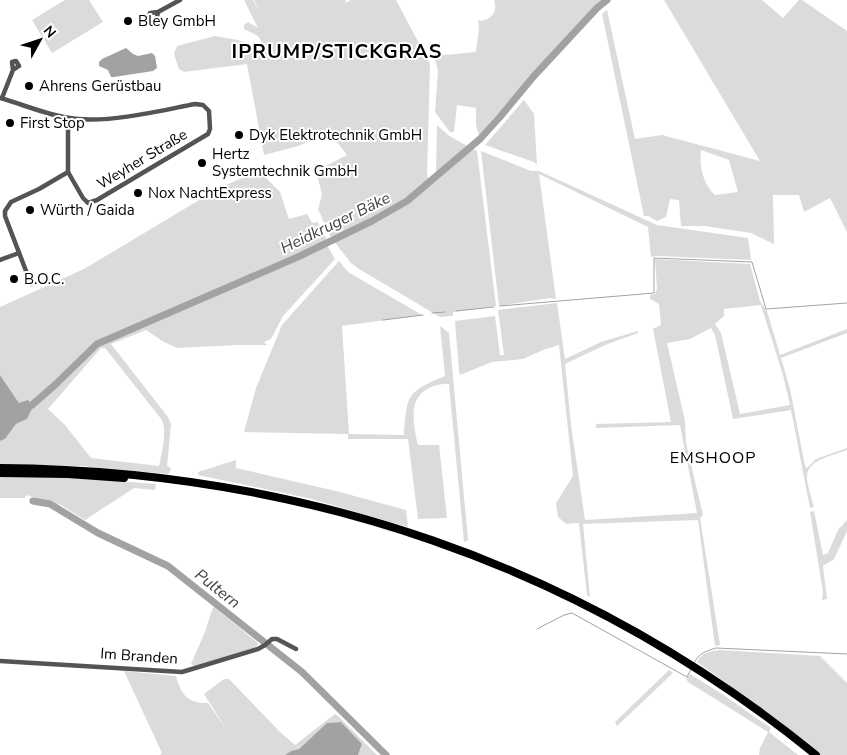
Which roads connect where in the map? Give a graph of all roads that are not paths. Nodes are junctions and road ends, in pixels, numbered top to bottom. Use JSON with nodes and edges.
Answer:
{"nodes":[{"id":1,"x":180,"y":0,"type":"edge"},
{"id":2,"x":158,"y":12,"type":"dead end"},
{"id":3,"x":13,"y":70,"type":"dead end"},
{"id":4,"x":1,"y":98,"type":"edge"},
{"id":5,"x":68,"y":118,"type":"junction"},
{"id":6,"x":68,"y":172,"type":"junction"},
{"id":7,"x":19,"y":253,"type":"junction"},
{"id":8,"x":0,"y":260,"type":"edge"},
{"id":9,"x":31,"y":284,"type":"dead end"},
{"id":10,"x":0,"y":468,"type":"edge"},
{"id":11,"x":0,"y":473,"type":"edge"},
{"id":12,"x":296,"y":649,"type":"dead end"},
{"id":13,"x":0,"y":661,"type":"edge"},
{"id":14,"x":687,"y":665,"type":"junction"},
{"id":15,"x":696,"y":671,"type":"junction"},
{"id":16,"x":809,"y":755,"type":"edge"},
{"id":17,"x":816,"y":755,"type":"edge"}],
"edges":[{"from":1,"to":2,"type":"street"},
{"from":3,"to":4,"type":"street"},
{"from":4,"to":5,"type":"street"},
{"from":5,"to":6,"type":"street"},
{"from":5,"to":6,"type":"street","name":"Weyher Straße"},
{"from":6,"to":7,"type":"street"},
{"from":7,"to":8,"type":"street"},
{"from":7,"to":9,"type":"street"},
{"from":10,"to":14,"type":"highway"},
{"from":11,"to":14,"type":"highway"},
{"from":12,"to":13,"type":"street","name":"Im Branden"},
{"from":14,"to":15,"type":"highway"},
{"from":15,"to":16,"type":"highway"},
{"from":15,"to":17,"type":"highway"}]}
